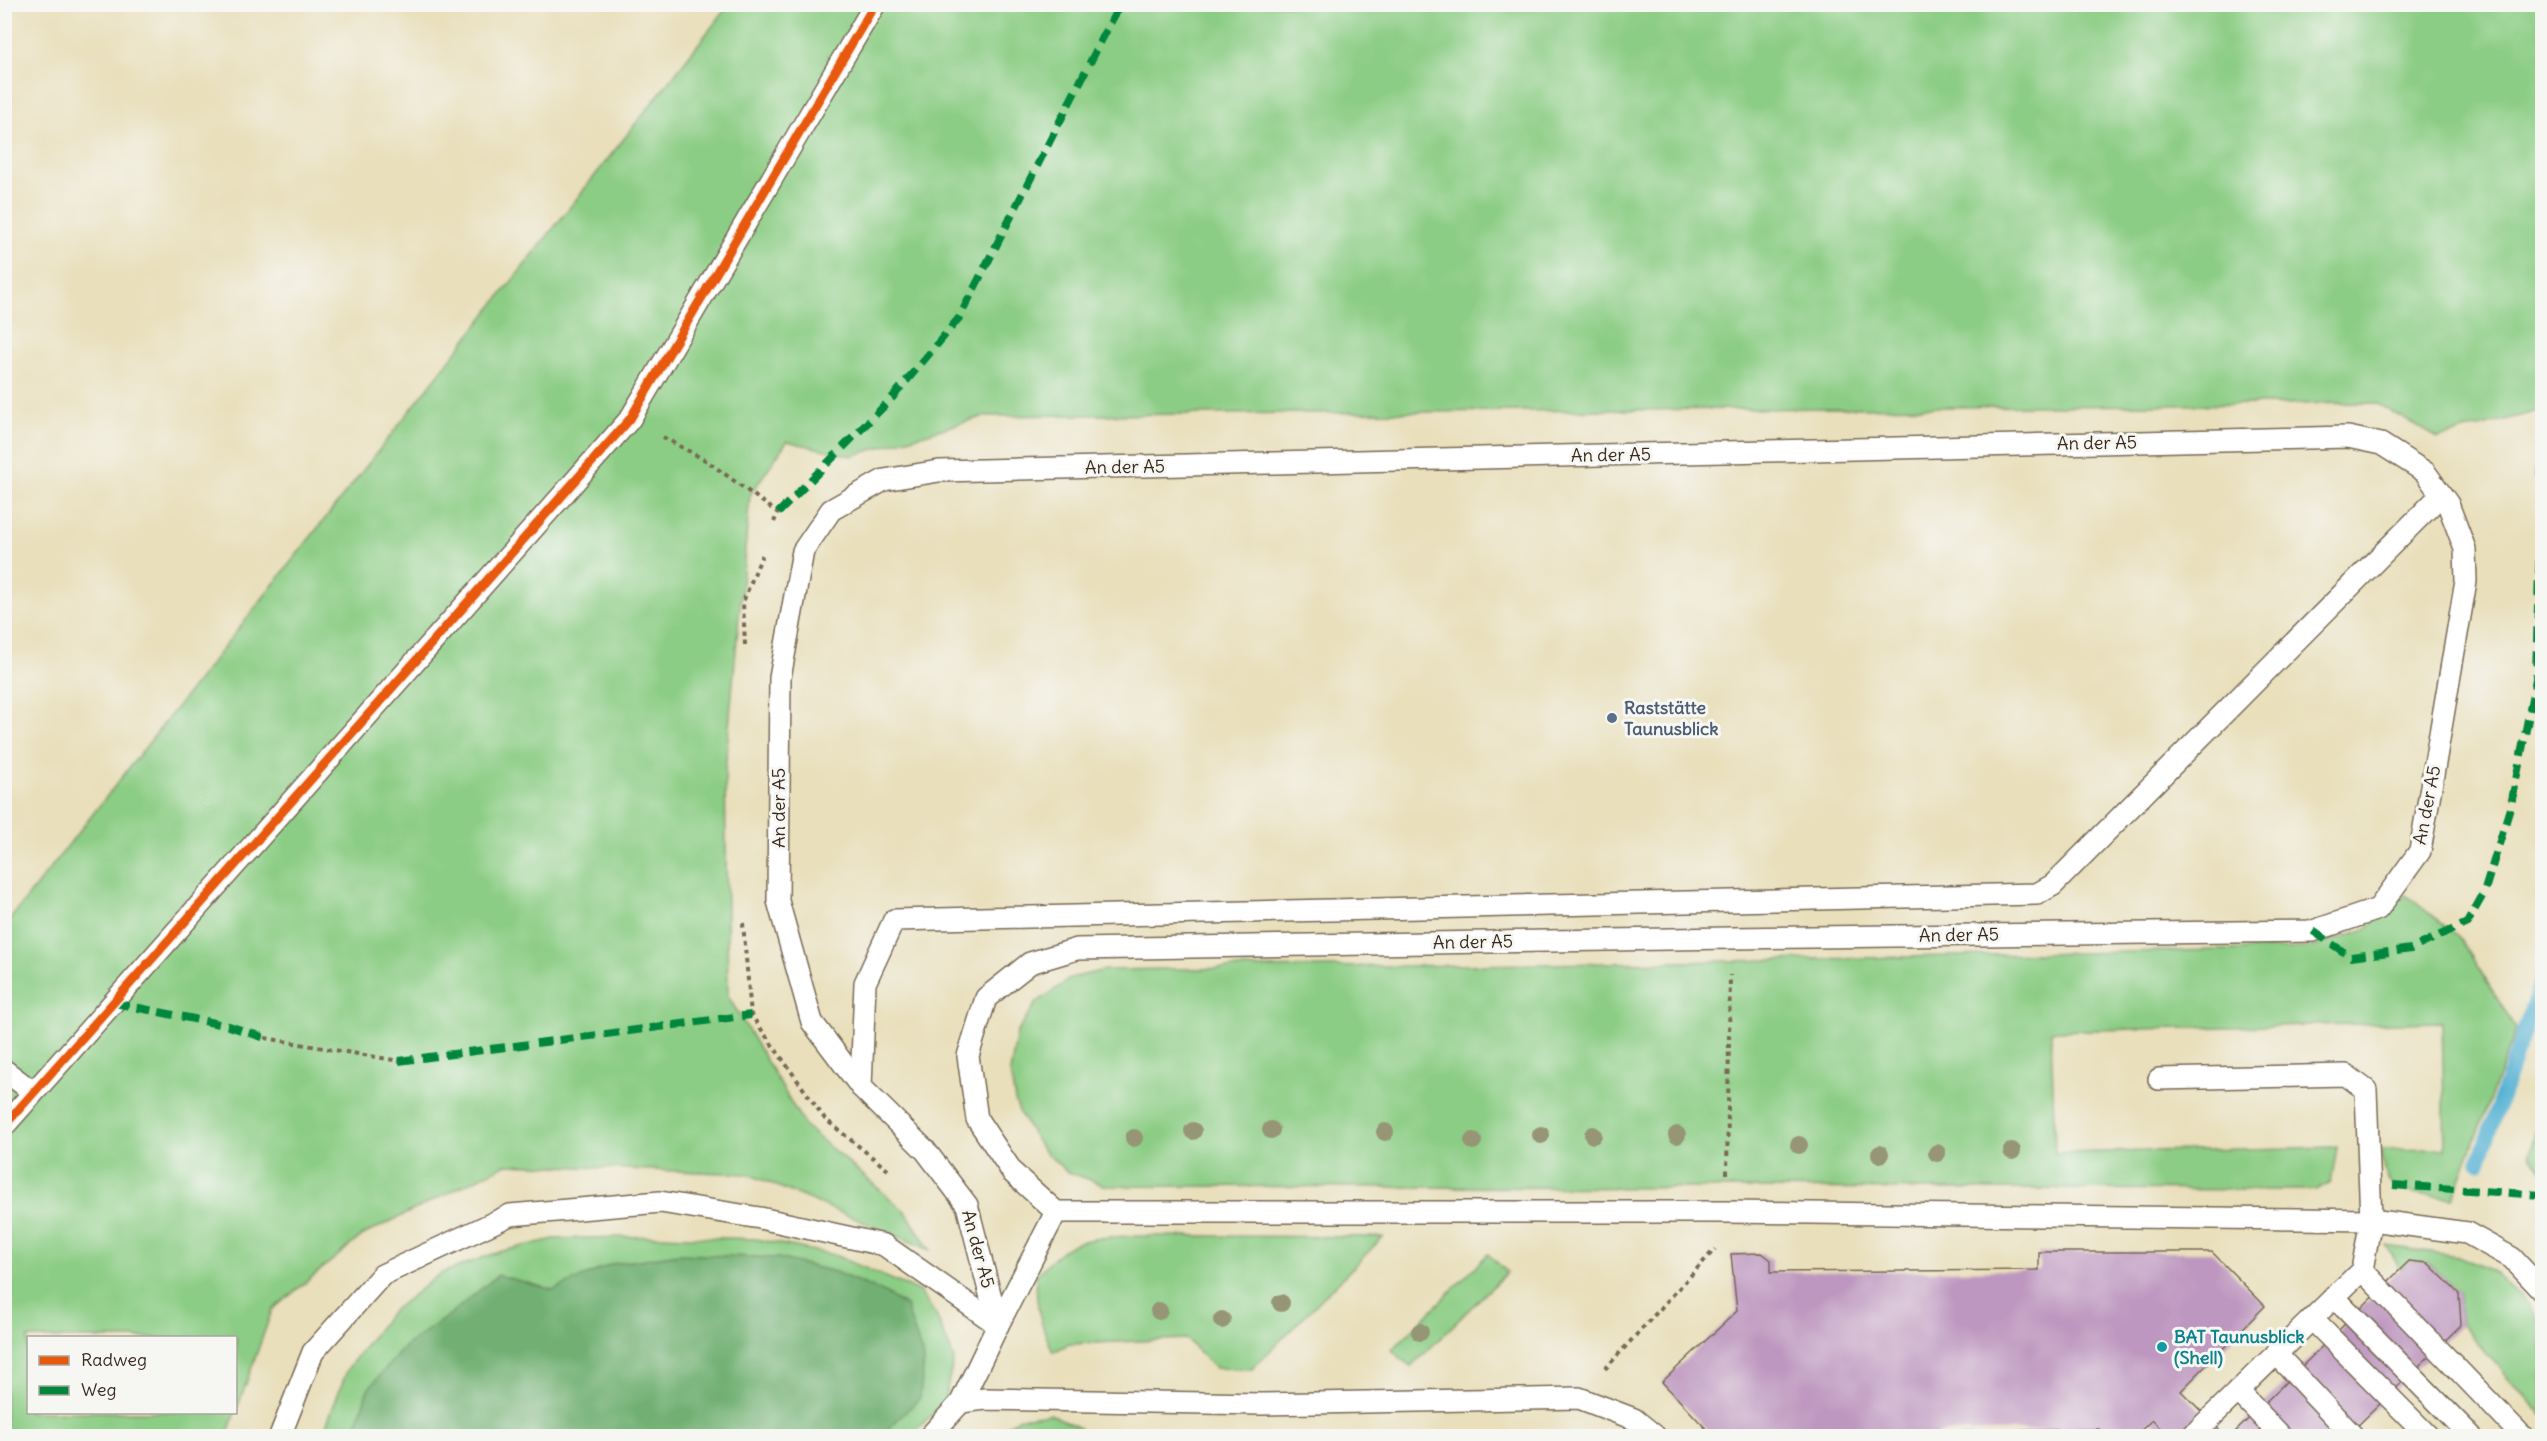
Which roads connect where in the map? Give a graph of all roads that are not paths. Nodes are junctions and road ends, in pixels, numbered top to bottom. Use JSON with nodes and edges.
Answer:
{"nodes":[{"id":1,"x":875,"y":4,"type":"edge"},
{"id":2,"x":2441,"y":495,"type":"junction"},
{"id":3,"x":4,"y":1070,"type":"edge"},
{"id":4,"x":2159,"y":1079,"type":"dead end"},
{"id":5,"x":861,"y":1087,"type":"junction"},
{"id":6,"x":33,"y":1092,"type":"junction"},
{"id":7,"x":4,"y":1126,"type":"edge"},
{"id":8,"x":1056,"y":1212,"type":"junction"},
{"id":9,"x":2371,"y":1220,"type":"junction"},
{"id":10,"x":2362,"y":1270,"type":"junction"},
{"id":11,"x":2542,"y":1290,"type":"edge"},
{"id":12,"x":2334,"y":1297,"type":"junction"},
{"id":13,"x":2312,"y":1319,"type":"junction"},
{"id":14,"x":998,"y":1325,"type":"junction"},
{"id":15,"x":2276,"y":1354,"type":"junction"},
{"id":16,"x":2238,"y":1391,"type":"junction"},
{"id":17,"x":962,"y":1402,"type":"junction"},
{"id":18,"x":2197,"y":1435,"type":"edge"},
{"id":19,"x":280,"y":1437,"type":"edge"},
{"id":20,"x":930,"y":1437,"type":"edge"},
{"id":21,"x":1655,"y":1437,"type":"edge"},
{"id":22,"x":2281,"y":1437,"type":"edge"},
{"id":23,"x":2353,"y":1437,"type":"edge"},
{"id":24,"x":2428,"y":1437,"type":"edge"},
{"id":25,"x":2471,"y":1437,"type":"edge"},
{"id":26,"x":2522,"y":1437,"type":"edge"}],
"edges":[{"from":1,"to":6,"type":"lane"},
{"from":2,"to":5,"type":"lane"},
{"from":2,"to":5,"type":"lane","name":"An der A5"},
{"from":2,"to":8,"type":"lane","name":"An der A5"},
{"from":3,"to":6,"type":"lane"},
{"from":4,"to":9,"type":"lane"},
{"from":5,"to":14,"type":"lane","name":"An der A5"},
{"from":6,"to":7,"type":"lane"},
{"from":8,"to":9,"type":"lane"},
{"from":8,"to":14,"type":"lane"},
{"from":9,"to":10,"type":"lane"},
{"from":9,"to":11,"type":"lane"},
{"from":10,"to":12,"type":"lane"},
{"from":10,"to":26,"type":"lane"},
{"from":12,"to":13,"type":"lane"},
{"from":12,"to":25,"type":"lane"},
{"from":13,"to":15,"type":"lane"},
{"from":13,"to":24,"type":"lane"},
{"from":14,"to":17,"type":"lane"},
{"from":14,"to":19,"type":"lane"},
{"from":15,"to":16,"type":"lane"},
{"from":15,"to":23,"type":"lane"},
{"from":16,"to":18,"type":"lane"},
{"from":16,"to":22,"type":"lane"},
{"from":17,"to":20,"type":"lane"},
{"from":17,"to":21,"type":"lane"}]}
